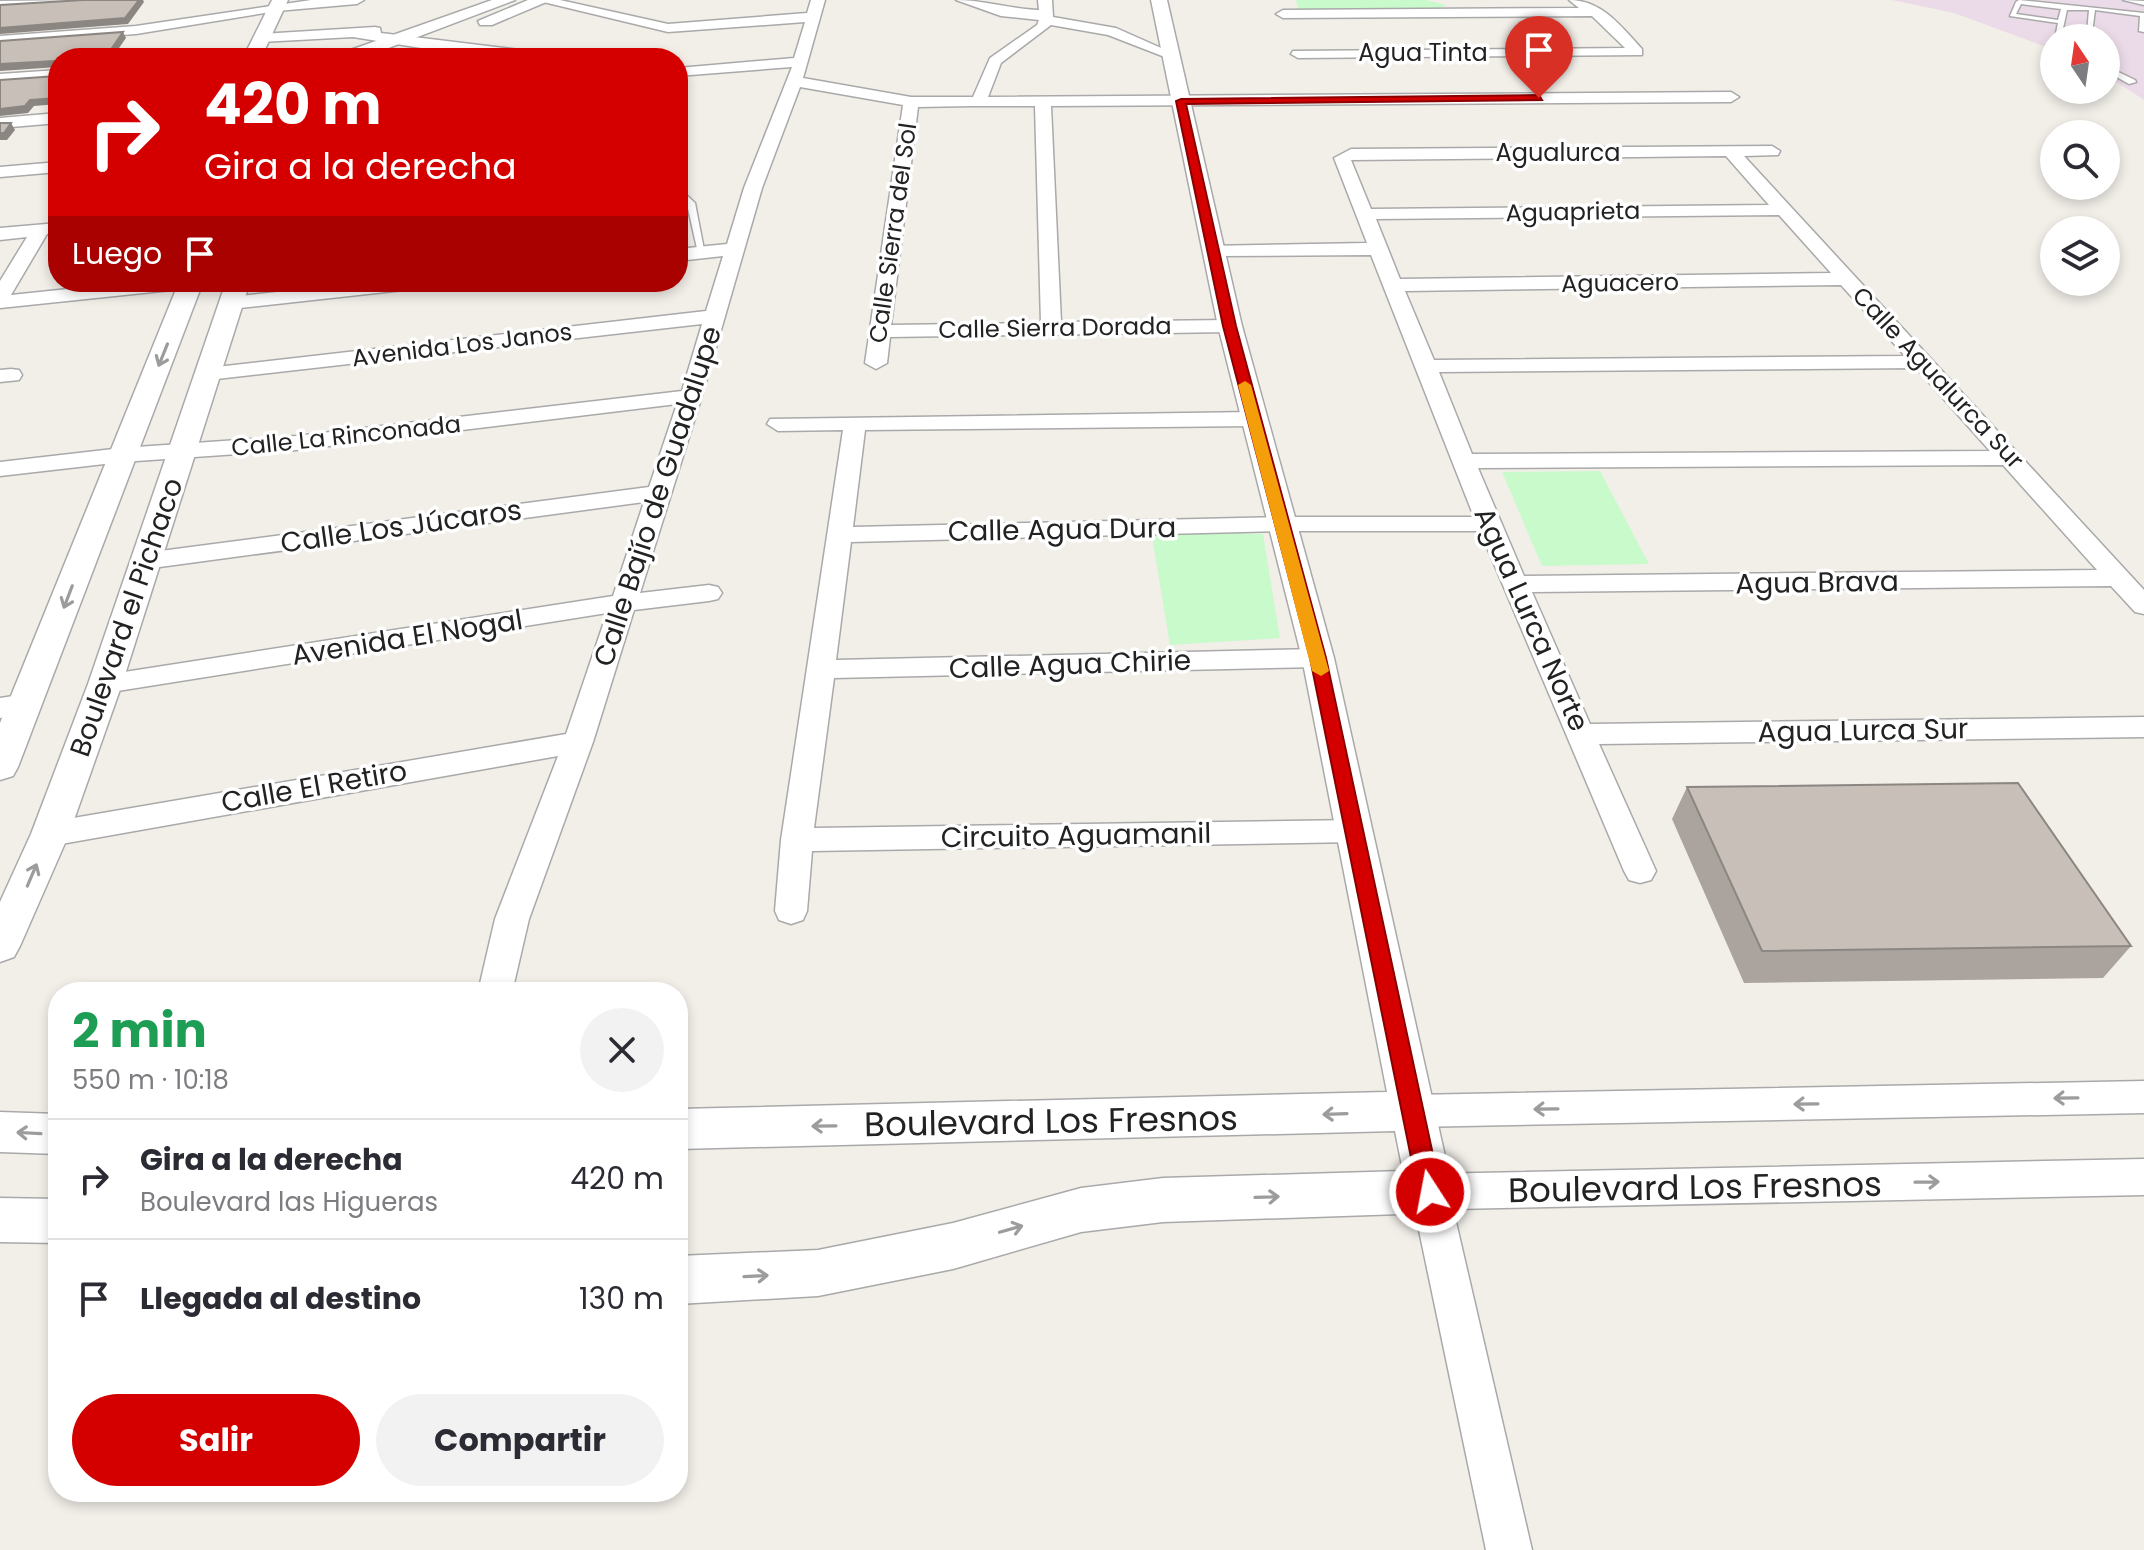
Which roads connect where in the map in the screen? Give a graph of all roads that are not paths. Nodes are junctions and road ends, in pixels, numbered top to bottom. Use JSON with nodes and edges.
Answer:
{"nodes":[{"id":1,"x":80,"y":0,"type":"edge"},
{"id":2,"x":357,"y":0,"type":"edge"},
{"id":3,"x":507,"y":0,"type":"edge"},
{"id":4,"x":542,"y":0,"type":"edge"},
{"id":5,"x":963,"y":0,"type":"edge"},
{"id":6,"x":1159,"y":0,"type":"edge"},
{"id":7,"x":1430,"y":0,"type":"edge"},
{"id":8,"x":1576,"y":0,"type":"edge"},
{"id":9,"x":2126,"y":0,"type":"edge"},
{"id":10,"x":279,"y":3,"type":"edge"},
{"id":11,"x":2144,"y":3,"type":"edge"},
{"id":12,"x":0,"y":5,"type":"edge"},
{"id":13,"x":2064,"y":8,"type":"junction"},
{"id":14,"x":2092,"y":8,"type":"junction"},
{"id":15,"x":814,"y":9,"type":"edge"},
{"id":16,"x":1046,"y":12,"type":"edge"},
{"id":17,"x":1500,"y":12,"type":"junction"},
{"id":18,"x":1598,"y":12,"type":"junction"},
{"id":19,"x":2144,"y":15,"type":"edge"},
{"id":20,"x":2061,"y":22,"type":"joint"},
{"id":21,"x":2090,"y":24,"type":"edge"},
{"id":22,"x":136,"y":30,"type":"junction"},
{"id":23,"x":2142,"y":31,"type":"dead end"},
{"id":24,"x":356,"y":33,"type":"junction"},
{"id":25,"x":1290,"y":34,"type":"edge"},
{"id":26,"x":425,"y":36,"type":"junction"},
{"id":27,"x":261,"y":38,"type":"junction"},
{"id":28,"x":0,"y":40,"type":"edge"},
{"id":29,"x":396,"y":40,"type":"junction"},
{"id":30,"x":126,"y":48,"type":"edge"},
{"id":31,"x":256,"y":48,"type":"edge"},
{"id":32,"x":373,"y":48,"type":"edge"},
{"id":33,"x":402,"y":48,"type":"edge"},
{"id":34,"x":495,"y":48,"type":"edge"},
{"id":35,"x":1637,"y":52,"type":"junction"},
{"id":36,"x":1170,"y":55,"type":"junction"},
{"id":37,"x":1651,"y":68,"type":"dead end"},
{"id":38,"x":688,"y":69,"type":"edge"},
{"id":39,"x":797,"y":72,"type":"junction"},
{"id":40,"x":48,"y":76,"type":"edge"},
{"id":41,"x":2120,"y":76,"type":"edge"},
{"id":42,"x":0,"y":79,"type":"edge"},
{"id":43,"x":2132,"y":82,"type":"dead end"},
{"id":44,"x":1731,"y":97,"type":"dead end"},
{"id":45,"x":1181,"y":101,"type":"junction"},
{"id":46,"x":911,"y":102,"type":"junction"},
{"id":47,"x":978,"y":103,"type":"junction"},
{"id":48,"x":1043,"y":103,"type":"junction"},
{"id":49,"x":48,"y":119,"type":"edge"},
{"id":50,"x":0,"y":123,"type":"edge"},
{"id":51,"x":1772,"y":151,"type":"dead end"},
{"id":52,"x":1731,"y":152,"type":"junction"},
{"id":53,"x":1344,"y":155,"type":"joint"},
{"id":54,"x":48,"y":168,"type":"edge"},
{"id":55,"x":0,"y":172,"type":"edge"},
{"id":56,"x":688,"y":200,"type":"edge"},
{"id":57,"x":1783,"y":210,"type":"junction"},
{"id":58,"x":1363,"y":214,"type":"junction"},
{"id":59,"x":48,"y":229,"type":"edge"},
{"id":60,"x":48,"y":230,"type":"edge"},
{"id":61,"x":0,"y":234,"type":"edge"},
{"id":62,"x":736,"y":249,"type":"junction"},
{"id":63,"x":1376,"y":249,"type":"junction"},
{"id":64,"x":1214,"y":250,"type":"junction"},
{"id":65,"x":702,"y":253,"type":"junction"},
{"id":66,"x":688,"y":254,"type":"edge"},
{"id":67,"x":1847,"y":279,"type":"junction"},
{"id":68,"x":1392,"y":285,"type":"junction"},
{"id":69,"x":48,"y":291,"type":"edge"},
{"id":70,"x":64,"y":292,"type":"edge"},
{"id":71,"x":187,"y":292,"type":"edge"},
{"id":72,"x":234,"y":292,"type":"edge"},
{"id":73,"x":0,"y":297,"type":"edge"},
{"id":74,"x":715,"y":316,"type":"junction"},
{"id":75,"x":1230,"y":326,"type":"junction"},
{"id":76,"x":1051,"y":327,"type":"junction"},
{"id":77,"x":880,"y":331,"type":"junction"},
{"id":78,"x":1924,"y":362,"type":"junction"},
{"id":79,"x":876,"y":363,"type":"dead end"},
{"id":80,"x":1427,"y":366,"type":"junction"},
{"id":81,"x":208,"y":374,"type":"junction"},
{"id":82,"x":691,"y":396,"type":"junction"},
{"id":83,"x":1253,"y":419,"type":"junction"},
{"id":84,"x":778,"y":424,"type":"dead end"},
{"id":85,"x":855,"y":424,"type":"junction"},
{"id":86,"x":183,"y":451,"type":"junction"},
{"id":87,"x":122,"y":455,"type":"junction"},
{"id":88,"x":2012,"y":458,"type":"junction"},
{"id":89,"x":1465,"y":461,"type":"junction"},
{"id":90,"x":0,"y":469,"type":"edge"},
{"id":91,"x":657,"y":493,"type":"junction"},
{"id":92,"x":1283,"y":524,"type":"junction"},
{"id":93,"x":1489,"y":524,"type":"junction"},
{"id":94,"x":841,"y":535,"type":"junction"},
{"id":95,"x":145,"y":561,"type":"junction"},
{"id":96,"x":2118,"y":578,"type":"junction"},
{"id":97,"x":1515,"y":584,"type":"junction"},
{"id":98,"x":709,"y":593,"type":"dead end"},
{"id":99,"x":621,"y":603,"type":"junction"},
{"id":100,"x":2144,"y":606,"type":"edge"},
{"id":101,"x":1318,"y":658,"type":"junction"},
{"id":102,"x":822,"y":669,"type":"junction"},
{"id":103,"x":105,"y":684,"type":"junction"},
{"id":104,"x":11,"y":715,"type":"edge"},
{"id":105,"x":2144,"y":727,"type":"edge"},
{"id":106,"x":1582,"y":734,"type":"junction"},
{"id":107,"x":578,"y":742,"type":"junction"},
{"id":108,"x":0,"y":767,"type":"edge"},
{"id":109,"x":1356,"y":831,"type":"junction"},
{"id":110,"x":50,"y":834,"type":"junction"},
{"id":111,"x":797,"y":840,"type":"junction"},
{"id":112,"x":1640,"y":871,"type":"dead end"},
{"id":113,"x":791,"y":911,"type":"dead end"},
{"id":114,"x":0,"y":946,"type":"edge"},
{"id":115,"x":497,"y":982,"type":"edge"},
{"id":116,"x":2144,"y":1097,"type":"edge"},
{"id":117,"x":1413,"y":1111,"type":"junction"},
{"id":118,"x":688,"y":1129,"type":"edge"},
{"id":119,"x":0,"y":1132,"type":"edge"},
{"id":120,"x":48,"y":1134,"type":"edge"},
{"id":121,"x":2144,"y":1177,"type":"edge"},
{"id":122,"x":1430,"y":1192,"type":"junction"},
{"id":123,"x":0,"y":1220,"type":"edge"},
{"id":124,"x":48,"y":1221,"type":"edge"},
{"id":125,"x":688,"y":1280,"type":"edge"},
{"id":126,"x":1509,"y":1550,"type":"edge"}],
"edges":[{"from":1,"to":12,"type":"street"},
{"from":2,"to":10,"type":"street"},
{"from":3,"to":26,"type":"street"},
{"from":4,"to":15,"type":"street"},
{"from":4,"to":26,"type":"street"},
{"from":5,"to":16,"type":"street"},
{"from":6,"to":36,"type":"street"},
{"from":7,"to":17,"type":"street","name":"Agua Tinta"},
{"from":8,"to":18,"type":"street"},
{"from":9,"to":11,"type":"lane"},
{"from":10,"to":22,"type":"street"},
{"from":10,"to":27,"type":"street"},
{"from":13,"to":14,"type":"lane"},
{"from":13,"to":20,"type":"lane"},
{"from":13,"to":20,"type":"lane"},
{"from":14,"to":19,"type":"lane"},
{"from":14,"to":21,"type":"lane"},
{"from":15,"to":39,"type":"street","name":"Calle Bajío de Guadalupe"},
{"from":16,"to":36,"type":"street"},
{"from":16,"to":47,"type":"street"},
{"from":17,"to":18,"type":"street"},
{"from":17,"to":25,"type":"street"},
{"from":18,"to":35,"type":"street"},
{"from":19,"to":23,"type":"lane"},
{"from":22,"to":28,"type":"street"},
{"from":22,"to":30,"type":"street"},
{"from":24,"to":26,"type":"street"},
{"from":24,"to":27,"type":"street"},
{"from":24,"to":29,"type":"street"},
{"from":25,"to":35,"type":"street","name":"Agua Tinta"},
{"from":26,"to":29,"type":"street"},
{"from":26,"to":33,"type":"street"},
{"from":26,"to":34,"type":"street"},
{"from":27,"to":31,"type":"street"},
{"from":29,"to":32,"type":"street"},
{"from":35,"to":37,"type":"street"},
{"from":36,"to":45,"type":"street"},
{"from":38,"to":39,"type":"street"},
{"from":39,"to":46,"type":"street"},
{"from":39,"to":62,"type":"street","name":"Calle Bajío de Guadalupe"},
{"from":40,"to":42,"type":"street"},
{"from":41,"to":43,"type":"lane"},
{"from":44,"to":45,"type":"street"},
{"from":45,"to":48,"type":"street"},
{"from":45,"to":64,"type":"street"},
{"from":46,"to":47,"type":"street"},
{"from":46,"to":77,"type":"street","name":"Calle Sierra del Sol"},
{"from":47,"to":48,"type":"street"},
{"from":48,"to":76,"type":"street"},
{"from":49,"to":50,"type":"street"},
{"from":51,"to":52,"type":"street","name":"Agualurca"},
{"from":52,"to":53,"type":"street","name":"Agualurca"},
{"from":52,"to":57,"type":"street","name":"Calle Agualurca Sur"},
{"from":53,"to":58,"type":"street","name":"Agua Lurca Norte"},
{"from":54,"to":55,"type":"street"},
{"from":56,"to":65,"type":"lane"},
{"from":57,"to":58,"type":"street","name":"Aguaprieta"},
{"from":57,"to":67,"type":"street","name":"Calle Agualurca Sur"},
{"from":58,"to":63,"type":"street","name":"Agua Lurca Norte"},
{"from":59,"to":61,"type":"street"},
{"from":60,"to":73,"type":"street"},
{"from":62,"to":65,"type":"street"},
{"from":62,"to":74,"type":"street","name":"Calle Bajío de Guadalupe"},
{"from":63,"to":64,"type":"street"},
{"from":63,"to":68,"type":"street","name":"Agua Lurca Norte"},
{"from":64,"to":75,"type":"street"},
{"from":65,"to":66,"type":"street"},
{"from":67,"to":68,"type":"street","name":"Aguacero"},
{"from":67,"to":78,"type":"street","name":"Calle Agualurca Sur"},
{"from":68,"to":80,"type":"street","name":"Agua Lurca Norte"},
{"from":69,"to":73,"type":"street"},
{"from":70,"to":73,"type":"street"},
{"from":71,"to":87,"type":"street","name":"Boulevard el Pichaco","one_way":true},
{"from":72,"to":81,"type":"street","name":"Boulevard el Pichaco"},
{"from":74,"to":81,"type":"street","name":"Avenida Los Janos"},
{"from":74,"to":82,"type":"street","name":"Calle Bajío de Guadalupe"},
{"from":75,"to":76,"type":"street","name":"Calle Sierra Dorada"},
{"from":75,"to":83,"type":"street"},
{"from":76,"to":77,"type":"street","name":"Calle Sierra Dorada"},
{"from":77,"to":79,"type":"street","name":"Calle Sierra del Sol"},
{"from":78,"to":80,"type":"street"},
{"from":78,"to":88,"type":"street","name":"Calle Agualurca Sur"},
{"from":80,"to":89,"type":"street","name":"Agua Lurca Norte"},
{"from":81,"to":86,"type":"street","name":"Boulevard el Pichaco"},
{"from":82,"to":86,"type":"street","name":"Calle La Rinconada"},
{"from":82,"to":91,"type":"street","name":"Calle Bajío de Guadalupe"},
{"from":83,"to":85,"type":"street"},
{"from":83,"to":92,"type":"street"},
{"from":84,"to":85,"type":"street"},
{"from":85,"to":94,"type":"street"},
{"from":86,"to":87,"type":"street","name":"Calle La Rinconada"},
{"from":86,"to":95,"type":"street","name":"Boulevard el Pichaco"},
{"from":87,"to":90,"type":"street","name":"Calle La Rinconada"},
{"from":87,"to":104,"type":"street","name":"Boulevard el Pichaco","one_way":true},
{"from":88,"to":89,"type":"street"},
{"from":88,"to":96,"type":"street","name":"Calle Agualurca Sur"},
{"from":89,"to":93,"type":"street","name":"Agua Lurca Norte"},
{"from":91,"to":95,"type":"street","name":"Calle Los Júcaros"},
{"from":91,"to":99,"type":"street","name":"Calle Bajío de Guadalupe"},
{"from":92,"to":93,"type":"street","name":"Calle Agua Dura"},
{"from":92,"to":94,"type":"street","name":"Calle Agua Dura"},
{"from":92,"to":101,"type":"street"},
{"from":93,"to":97,"type":"street","name":"Agua Lurca Norte"},
{"from":94,"to":102,"type":"street"},
{"from":95,"to":103,"type":"street","name":"Boulevard el Pichaco"},
{"from":96,"to":97,"type":"street","name":"Agua Brava"},
{"from":96,"to":100,"type":"street","name":"Calle Agualurca Sur"},
{"from":97,"to":106,"type":"street","name":"Agua Lurca Norte"},
{"from":98,"to":99,"type":"street","name":"Avenida El Nogal"},
{"from":99,"to":103,"type":"street","name":"Avenida El Nogal"},
{"from":99,"to":107,"type":"street","name":"Calle Bajío de Guadalupe"},
{"from":101,"to":102,"type":"street","name":"Calle Agua Chirie"},
{"from":101,"to":109,"type":"street"},
{"from":102,"to":111,"type":"street"},
{"from":103,"to":110,"type":"street","name":"Boulevard el Pichaco"},
{"from":104,"to":108,"type":"street","name":"Boulevard el Pichaco"},
{"from":105,"to":106,"type":"street","name":"Agua Lurca Sur"},
{"from":106,"to":112,"type":"street","name":"Agua Lurca Norte"},
{"from":107,"to":110,"type":"street","name":"Calle El Retiro"},
{"from":107,"to":115,"type":"street","name":"Calle Bajío de Guadalupe"},
{"from":109,"to":111,"type":"street","name":"Circuito Aguamanil"},
{"from":109,"to":117,"type":"street"},
{"from":114,"to":110,"type":"street","name":"Boulevard el Pichaco","one_way":true},
{"from":111,"to":113,"type":"street"},
{"from":116,"to":117,"type":"street","name":"Boulevard Los Fresnos","one_way":true},
{"from":117,"to":118,"type":"street","name":"Boulevard Los Fresnos","one_way":true},
{"from":117,"to":122,"type":"street"},
{"from":120,"to":119,"type":"street","one_way":true},
{"from":122,"to":121,"type":"street","name":"Boulevard Los Fresnos","one_way":true},
{"from":125,"to":122,"type":"street","name":"Boulevard Los Fresnos","one_way":true},
{"from":122,"to":126,"type":"street"},
{"from":123,"to":124,"type":"street"}]}
